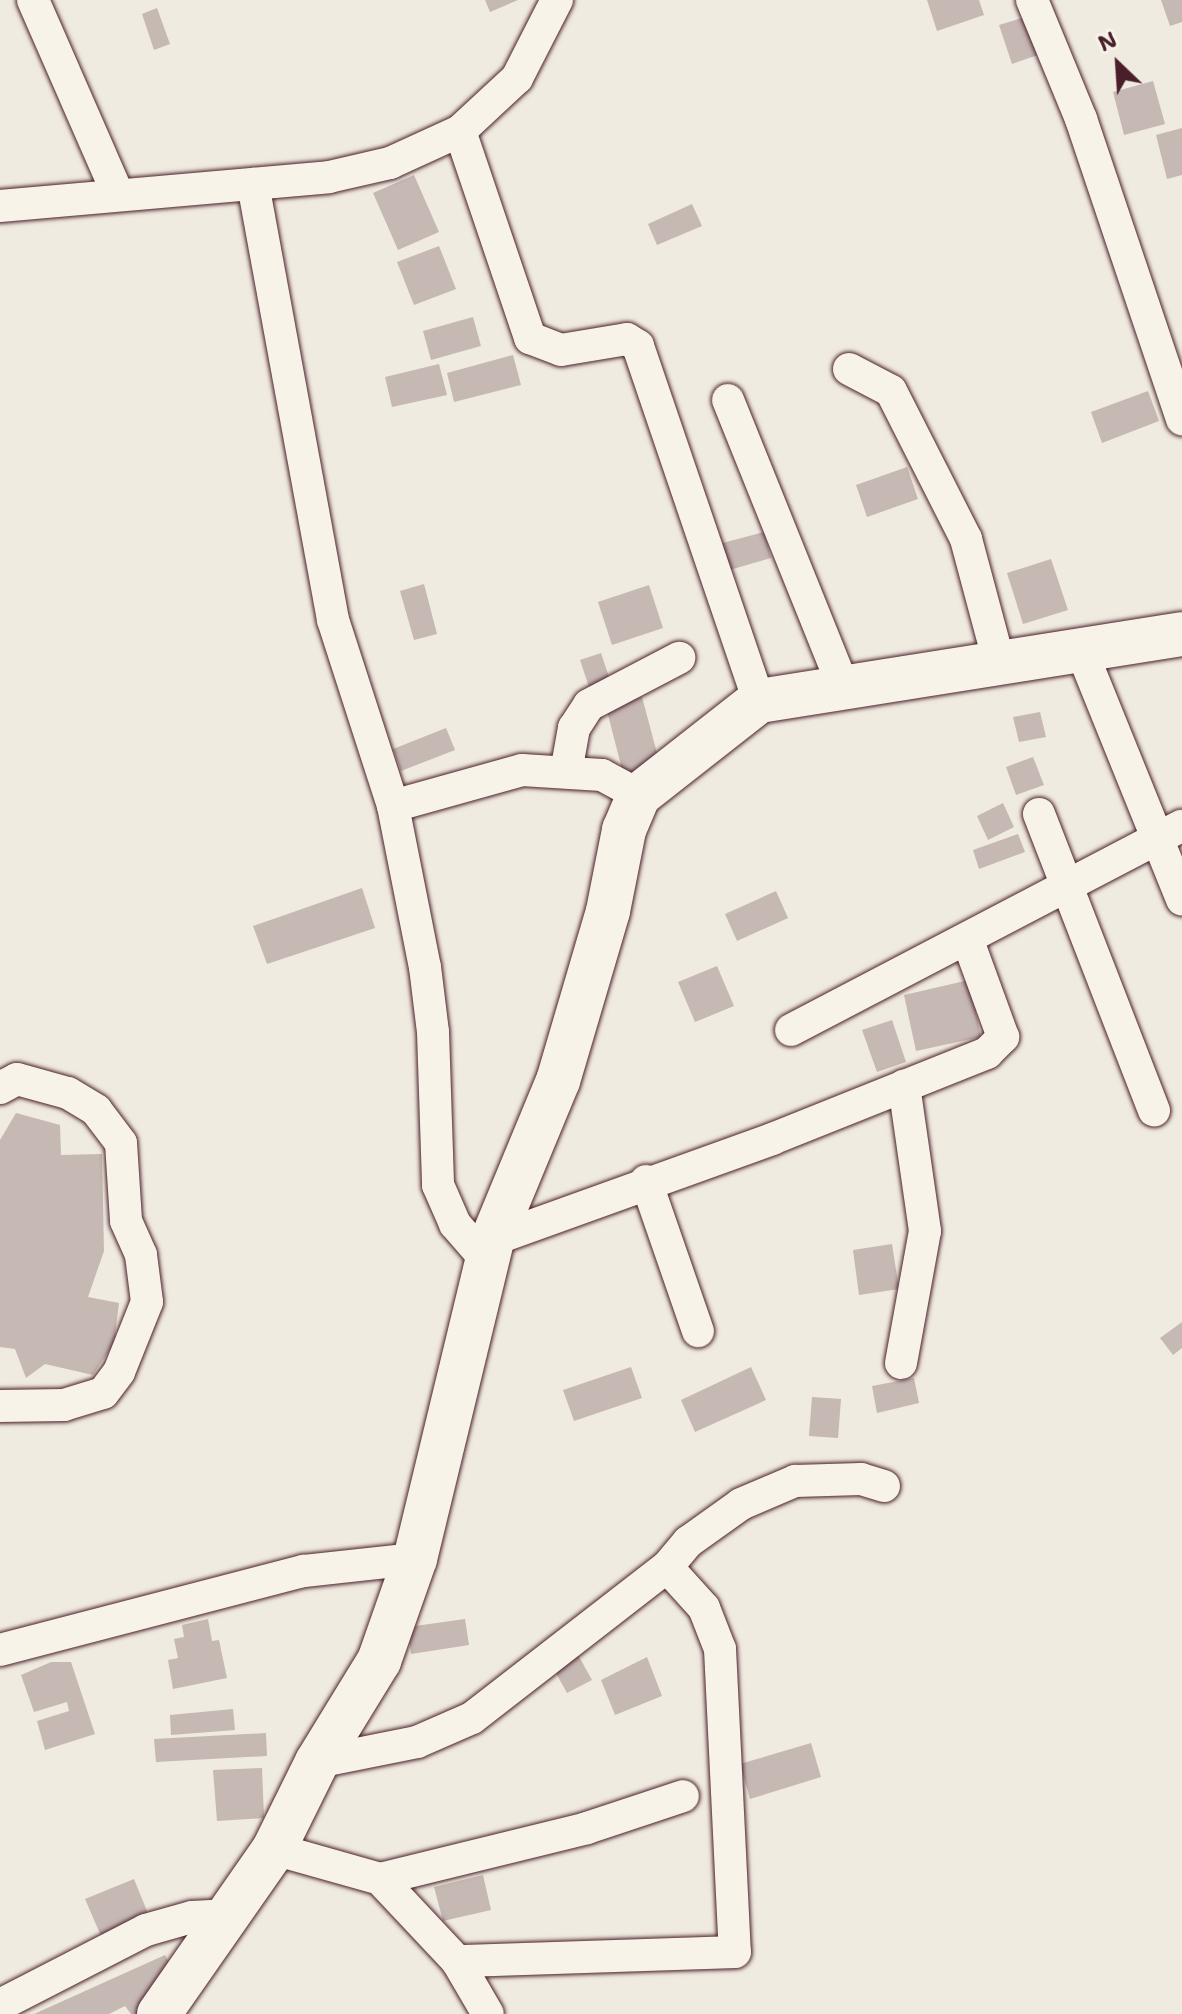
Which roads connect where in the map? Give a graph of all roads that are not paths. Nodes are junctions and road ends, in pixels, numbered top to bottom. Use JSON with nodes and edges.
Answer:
{"nodes":[{"id":1,"x":33,"y":0,"type":"edge"},
{"id":2,"x":557,"y":0,"type":"edge"},
{"id":3,"x":1032,"y":0,"type":"edge"},
{"id":4,"x":460,"y":131,"type":"junction"},
{"id":5,"x":253,"y":184,"type":"junction"},
{"id":6,"x":117,"y":192,"type":"junction"},
{"id":7,"x":0,"y":206,"type":"edge"},
{"id":8,"x":849,"y":369,"type":"dead end"},
{"id":9,"x":728,"y":400,"type":"dead end"},
{"id":10,"x":1180,"y":403,"type":"edge"},
{"id":11,"x":1182,"y":634,"type":"edge"},
{"id":12,"x":1082,"y":652,"type":"junction"},
{"id":13,"x":679,"y":658,"type":"dead end"},
{"id":14,"x":999,"y":662,"type":"junction"},
{"id":15,"x":844,"y":689,"type":"junction"},
{"id":16,"x":759,"y":701,"type":"junction"},
{"id":17,"x":566,"y":772,"type":"junction"},
{"id":18,"x":639,"y":795,"type":"junction"},
{"id":19,"x":393,"y":806,"type":"junction"},
{"id":20,"x":1039,"y":814,"type":"dead end"},
{"id":21,"x":1168,"y":833,"type":"edge"},
{"id":22,"x":1067,"y":888,"type":"junction"},
{"id":23,"x":1182,"y":900,"type":"edge"},
{"id":24,"x":968,"y":941,"type":"junction"},
{"id":25,"x":791,"y":1030,"type":"dead end"},
{"id":26,"x":904,"y":1086,"type":"junction"},
{"id":27,"x":0,"y":1088,"type":"edge"},
{"id":28,"x":1154,"y":1110,"type":"dead end"},
{"id":29,"x":646,"y":1181,"type":"junction"},
{"id":30,"x":490,"y":1250,"type":"junction"},
{"id":31,"x":698,"y":1331,"type":"dead end"},
{"id":32,"x":901,"y":1363,"type":"dead end"},
{"id":33,"x":0,"y":1406,"type":"edge"},
{"id":34,"x":884,"y":1486,"type":"dead end"},
{"id":35,"x":415,"y":1559,"type":"junction"},
{"id":36,"x":667,"y":1567,"type":"junction"},
{"id":37,"x":0,"y":1650,"type":"edge"},
{"id":38,"x":317,"y":1762,"type":"junction"},
{"id":39,"x":683,"y":1796,"type":"dead end"},
{"id":40,"x":274,"y":1849,"type":"junction"},
{"id":41,"x":380,"y":1879,"type":"junction"},
{"id":42,"x":225,"y":1915,"type":"junction"},
{"id":43,"x":457,"y":1961,"type":"junction"},
{"id":44,"x":0,"y":2005,"type":"edge"},
{"id":45,"x":159,"y":2014,"type":"edge"},
{"id":46,"x":488,"y":2014,"type":"edge"}],
"edges":[{"from":1,"to":6,"type":"street"},
{"from":2,"to":4,"type":"street"},
{"from":3,"to":10,"type":"street"},
{"from":4,"to":5,"type":"street"},
{"from":4,"to":16,"type":"street"},
{"from":5,"to":6,"type":"street"},
{"from":5,"to":19,"type":"street"},
{"from":6,"to":7,"type":"street"},
{"from":8,"to":14,"type":"street"},
{"from":9,"to":15,"type":"street"},
{"from":11,"to":12,"type":"street"},
{"from":12,"to":14,"type":"street"},
{"from":12,"to":21,"type":"street"},
{"from":13,"to":17,"type":"street"},
{"from":14,"to":15,"type":"street"},
{"from":15,"to":16,"type":"street"},
{"from":16,"to":18,"type":"street"},
{"from":17,"to":18,"type":"street"},
{"from":17,"to":19,"type":"street"},
{"from":18,"to":30,"type":"street"},
{"from":19,"to":30,"type":"street"},
{"from":20,"to":22,"type":"street"},
{"from":21,"to":22,"type":"street"},
{"from":21,"to":23,"type":"street"},
{"from":22,"to":24,"type":"street"},
{"from":22,"to":28,"type":"street"},
{"from":24,"to":25,"type":"street"},
{"from":24,"to":26,"type":"street"},
{"from":26,"to":29,"type":"street"},
{"from":26,"to":32,"type":"street"},
{"from":27,"to":33,"type":"street"},
{"from":29,"to":30,"type":"street"},
{"from":29,"to":31,"type":"street"},
{"from":30,"to":35,"type":"street"},
{"from":34,"to":36,"type":"street"},
{"from":35,"to":37,"type":"street"},
{"from":35,"to":38,"type":"street"},
{"from":36,"to":38,"type":"street"},
{"from":36,"to":43,"type":"street"},
{"from":38,"to":40,"type":"street"},
{"from":39,"to":41,"type":"street"},
{"from":40,"to":41,"type":"street"},
{"from":40,"to":42,"type":"street"},
{"from":41,"to":43,"type":"street"},
{"from":42,"to":44,"type":"street"},
{"from":42,"to":45,"type":"street"},
{"from":43,"to":46,"type":"street"}]}
